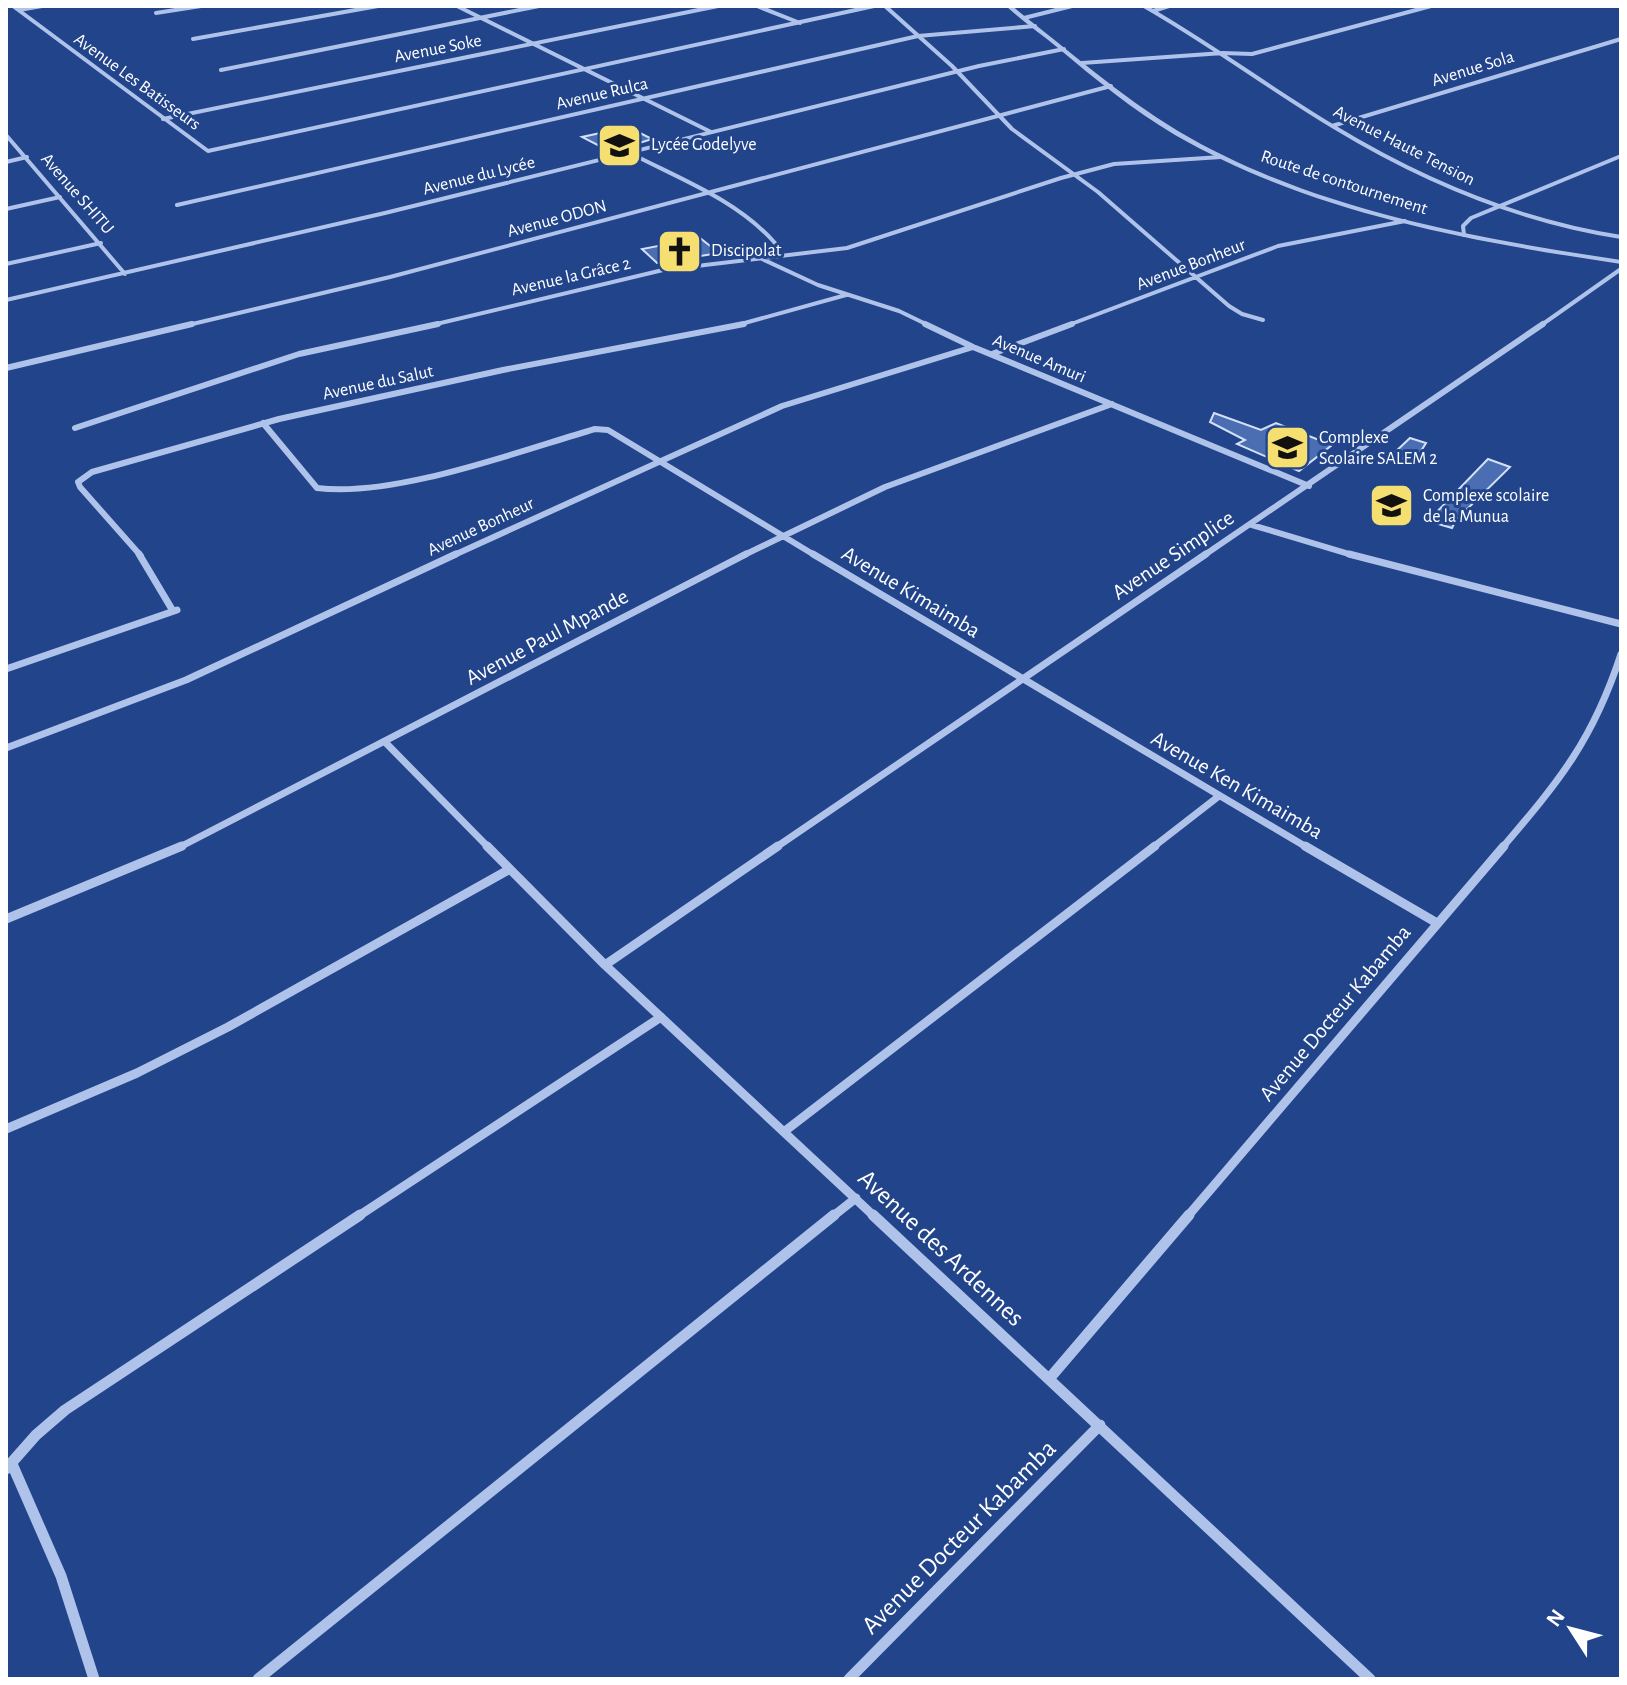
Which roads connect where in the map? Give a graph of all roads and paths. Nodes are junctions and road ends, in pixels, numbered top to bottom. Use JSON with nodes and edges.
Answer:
{"nodes":[{"id":1,"x":13,"y":6,"type":"edge"},
{"id":2,"x":42,"y":6,"type":"edge"},
{"id":3,"x":201,"y":6,"type":"edge"},
{"id":4,"x":378,"y":6,"type":"edge"},
{"id":5,"x":457,"y":6,"type":"edge"},
{"id":6,"x":539,"y":6,"type":"edge"},
{"id":7,"x":718,"y":6,"type":"edge"},
{"id":8,"x":757,"y":6,"type":"edge"},
{"id":9,"x":874,"y":6,"type":"edge"},
{"id":10,"x":885,"y":6,"type":"edge"},
{"id":11,"x":1009,"y":6,"type":"edge"},
{"id":12,"x":1072,"y":6,"type":"edge"},
{"id":13,"x":1144,"y":6,"type":"edge"},
{"id":14,"x":1169,"y":6,"type":"edge"},
{"id":15,"x":1431,"y":6,"type":"edge"},
{"id":16,"x":19,"y":10,"type":"junction"},
{"id":17,"x":1153,"y":11,"type":"junction"},
{"id":18,"x":156,"y":13,"type":"dead end"},
{"id":19,"x":482,"y":18,"type":"junction"},
{"id":20,"x":1024,"y":18,"type":"junction"},
{"id":21,"x":801,"y":23,"type":"junction"},
{"id":22,"x":1035,"y":26,"type":"junction"},
{"id":23,"x":918,"y":36,"type":"junction"},
{"id":24,"x":193,"y":39,"type":"dead end"},
{"id":25,"x":1621,"y":39,"type":"edge"},
{"id":26,"x":535,"y":43,"type":"junction"},
{"id":27,"x":1064,"y":49,"type":"junction"},
{"id":28,"x":1223,"y":53,"type":"junction"},
{"id":29,"x":1082,"y":63,"type":"junction"},
{"id":30,"x":221,"y":70,"type":"dead end"},
{"id":31,"x":586,"y":70,"type":"junction"},
{"id":32,"x":957,"y":72,"type":"junction"},
{"id":33,"x":1111,"y":86,"type":"junction"},
{"id":34,"x":646,"y":98,"type":"junction"},
{"id":35,"x":999,"y":115,"type":"junction"},
{"id":36,"x":163,"y":119,"type":"junction"},
{"id":37,"x":1332,"y":126,"type":"junction"},
{"id":38,"x":712,"y":133,"type":"junction"},
{"id":39,"x":6,"y":135,"type":"edge"},
{"id":40,"x":630,"y":153,"type":"junction"},
{"id":41,"x":1621,"y":156,"type":"edge"},
{"id":42,"x":27,"y":157,"type":"junction"},
{"id":43,"x":1221,"y":157,"type":"junction"},
{"id":44,"x":6,"y":162,"type":"edge"},
{"id":45,"x":1076,"y":175,"type":"junction"},
{"id":46,"x":707,"y":195,"type":"junction"},
{"id":47,"x":60,"y":197,"type":"junction"},
{"id":48,"x":177,"y":205,"type":"dead end"},
{"id":49,"x":1498,"y":208,"type":"junction"},
{"id":50,"x":6,"y":209,"type":"edge"},
{"id":51,"x":1405,"y":221,"type":"junction"},
{"id":52,"x":1464,"y":235,"type":"junction"},
{"id":53,"x":1621,"y":237,"type":"edge"},
{"id":54,"x":101,"y":243,"type":"junction"},
{"id":55,"x":770,"y":256,"type":"junction"},
{"id":56,"x":758,"y":257,"type":"junction"},
{"id":57,"x":1621,"y":262,"type":"edge"},
{"id":58,"x":6,"y":264,"type":"edge"},
{"id":59,"x":1621,"y":269,"type":"edge"},
{"id":60,"x":125,"y":274,"type":"junction"},
{"id":61,"x":1196,"y":279,"type":"junction"},
{"id":62,"x":846,"y":295,"type":"junction"},
{"id":63,"x":6,"y":300,"type":"edge"},
{"id":64,"x":1263,"y":320,"type":"dead end"},
{"id":65,"x":973,"y":347,"type":"junction"},
{"id":66,"x":991,"y":354,"type":"junction"},
{"id":67,"x":6,"y":368,"type":"edge"},
{"id":68,"x":1112,"y":404,"type":"junction"},
{"id":69,"x":263,"y":423,"type":"junction"},
{"id":70,"x":75,"y":428,"type":"dead end"},
{"id":71,"x":660,"y":459,"type":"junction"},
{"id":72,"x":1309,"y":486,"type":"junction"},
{"id":73,"x":1252,"y":525,"type":"junction"},
{"id":74,"x":784,"y":536,"type":"junction"},
{"id":75,"x":1621,"y":624,"type":"edge"},
{"id":76,"x":1621,"y":654,"type":"edge"},
{"id":77,"x":6,"y":669,"type":"edge"},
{"id":78,"x":1019,"y":679,"type":"junction"},
{"id":79,"x":385,"y":742,"type":"junction"},
{"id":80,"x":6,"y":748,"type":"edge"},
{"id":81,"x":1219,"y":796,"type":"junction"},
{"id":82,"x":510,"y":869,"type":"junction"},
{"id":83,"x":6,"y":919,"type":"edge"},
{"id":84,"x":1437,"y":923,"type":"junction"},
{"id":85,"x":605,"y":965,"type":"junction"},
{"id":86,"x":661,"y":1017,"type":"junction"},
{"id":87,"x":6,"y":1129,"type":"edge"},
{"id":88,"x":785,"y":1131,"type":"junction"},
{"id":89,"x":856,"y":1198,"type":"junction"},
{"id":90,"x":1049,"y":1379,"type":"junction"},
{"id":91,"x":1100,"y":1425,"type":"junction"},
{"id":92,"x":9,"y":1467,"type":"edge"},
{"id":93,"x":94,"y":1679,"type":"edge"},
{"id":94,"x":258,"y":1679,"type":"edge"},
{"id":95,"x":849,"y":1679,"type":"edge"},
{"id":96,"x":1370,"y":1679,"type":"edge"}],
"edges":[{"from":1,"to":16,"type":"street","name":"Avenue Les Batisseurs"},
{"from":2,"to":16,"type":"street"},
{"from":3,"to":18,"type":"street"},
{"from":4,"to":24,"type":"street"},
{"from":5,"to":19,"type":"street"},
{"from":6,"to":19,"type":"street"},
{"from":7,"to":26,"type":"street","name":"Avenue Soke"},
{"from":8,"to":21,"type":"street"},
{"from":9,"to":21,"type":"street"},
{"from":10,"to":23,"type":"street"},
{"from":11,"to":20,"type":"street","name":"Route de contournement"},
{"from":12,"to":20,"type":"street"},
{"from":13,"to":17,"type":"street","name":"Avenue Haute Tension"},
{"from":14,"to":17,"type":"street"},
{"from":15,"to":28,"type":"street"},
{"from":16,"to":36,"type":"street","name":"Avenue Les Batisseurs"},
{"from":17,"to":28,"type":"street","name":"Avenue Haute Tension"},
{"from":19,"to":26,"type":"street"},
{"from":19,"to":30,"type":"street"},
{"from":20,"to":22,"type":"street","name":"Route de contournement"},
{"from":21,"to":31,"type":"street"},
{"from":22,"to":23,"type":"street","name":"Avenue Rulca"},
{"from":22,"to":27,"type":"street","name":"Route de contournement"},
{"from":23,"to":32,"type":"street"},
{"from":23,"to":34,"type":"street","name":"Avenue Rulca"},
{"from":25,"to":37,"type":"street","name":"Avenue Sola"},
{"from":26,"to":31,"type":"street"},
{"from":26,"to":36,"type":"street","name":"Avenue Soke"},
{"from":27,"to":29,"type":"street","name":"Route de contournement"},
{"from":27,"to":32,"type":"street","name":"Avenue du Lycée"},
{"from":28,"to":29,"type":"street"},
{"from":28,"to":37,"type":"street","name":"Avenue Haute Tension"},
{"from":29,"to":33,"type":"street","name":"Route de contournement"},
{"from":31,"to":34,"type":"street"},
{"from":31,"to":36,"type":"street","name":"Avenue Les Batisseurs"},
{"from":32,"to":35,"type":"street"},
{"from":32,"to":38,"type":"street","name":"Avenue du Lycée"},
{"from":33,"to":35,"type":"street","name":"Avenue ODON"},
{"from":33,"to":43,"type":"street","name":"Route de contournement"},
{"from":34,"to":38,"type":"street"},
{"from":34,"to":48,"type":"street","name":"Avenue Rulca"},
{"from":35,"to":45,"type":"street"},
{"from":35,"to":46,"type":"street","name":"Avenue ODON"},
{"from":37,"to":49,"type":"street","name":"Avenue Haute Tension"},
{"from":38,"to":40,"type":"street","name":"Avenue du Lycée"},
{"from":39,"to":42,"type":"street","name":"Avenue SHITU"},
{"from":40,"to":46,"type":"street"},
{"from":40,"to":60,"type":"street","name":"Avenue du Lycée"},
{"from":41,"to":49,"type":"street"},
{"from":42,"to":44,"type":"street"},
{"from":42,"to":47,"type":"street","name":"Avenue SHITU"},
{"from":43,"to":45,"type":"street","name":"Avenue la Grâce 2"},
{"from":43,"to":51,"type":"street","name":"Route de contournement"},
{"from":45,"to":55,"type":"street","name":"Avenue la Grâce 2"},
{"from":45,"to":61,"type":"street"},
{"from":46,"to":55,"type":"street"},
{"from":46,"to":67,"type":"street","name":"Avenue ODON"},
{"from":47,"to":50,"type":"street"},
{"from":47,"to":54,"type":"street","name":"Avenue SHITU"},
{"from":49,"to":52,"type":"street"},
{"from":49,"to":53,"type":"street","name":"Avenue Haute Tension"},
{"from":51,"to":52,"type":"street","name":"Route de contournement"},
{"from":51,"to":61,"type":"street","name":"Avenue Bonheur"},
{"from":52,"to":57,"type":"street","name":"Route de contournement"},
{"from":54,"to":58,"type":"street"},
{"from":54,"to":60,"type":"street","name":"Avenue SHITU"},
{"from":55,"to":56,"type":"street","name":"Avenue la Grâce 2"},
{"from":56,"to":62,"type":"street","name":"Avenue Amuri"},
{"from":56,"to":70,"type":"street","name":"Avenue la Grâce 2"},
{"from":59,"to":72,"type":"street","name":"Avenue Simplice"},
{"from":60,"to":63,"type":"street","name":"Avenue du Lycée"},
{"from":61,"to":64,"type":"street"},
{"from":61,"to":66,"type":"street","name":"Avenue Bonheur"},
{"from":62,"to":65,"type":"street","name":"Avenue Amuri"},
{"from":62,"to":69,"type":"street","name":"Avenue du Salut"},
{"from":65,"to":66,"type":"street","name":"Avenue Amuri"},
{"from":65,"to":71,"type":"street","name":"Avenue Bonheur"},
{"from":66,"to":68,"type":"street","name":"Avenue Amuri"},
{"from":68,"to":72,"type":"street","name":"Avenue Amuri"},
{"from":68,"to":74,"type":"street","name":"Avenue Paul Mpande"},
{"from":69,"to":71,"type":"street","name":"Avenue Kimaimba"},
{"from":69,"to":77,"type":"street","name":"Avenue du Salut"},
{"from":71,"to":74,"type":"street","name":"Avenue Kimaimba"},
{"from":71,"to":80,"type":"street","name":"Avenue Bonheur"},
{"from":72,"to":73,"type":"street","name":"Avenue Simplice"},
{"from":73,"to":75,"type":"street"},
{"from":73,"to":78,"type":"street","name":"Avenue Simplice"},
{"from":74,"to":78,"type":"street","name":"Avenue Kimaimba"},
{"from":74,"to":79,"type":"street","name":"Avenue Paul Mpande"},
{"from":76,"to":84,"type":"street","name":"Avenue Docteur Kabamba"},
{"from":78,"to":81,"type":"street","name":"Avenue Ken Kimaimba"},
{"from":78,"to":85,"type":"street","name":"Avenue Simplice"},
{"from":79,"to":82,"type":"street","name":"Avenue des Ardennes"},
{"from":79,"to":83,"type":"street","name":"Avenue Paul Mpande"},
{"from":81,"to":84,"type":"street","name":"Avenue Ken Kimaimba"},
{"from":81,"to":88,"type":"street"},
{"from":82,"to":85,"type":"street","name":"Avenue des Ardennes"},
{"from":82,"to":87,"type":"street"},
{"from":84,"to":90,"type":"street","name":"Avenue Docteur Kabamba"},
{"from":85,"to":86,"type":"street","name":"Avenue des Ardennes"},
{"from":86,"to":88,"type":"street","name":"Avenue des Ardennes"},
{"from":86,"to":92,"type":"street"},
{"from":88,"to":89,"type":"street","name":"Avenue des Ardennes"},
{"from":89,"to":90,"type":"street","name":"Avenue des Ardennes"},
{"from":89,"to":94,"type":"street"},
{"from":90,"to":91,"type":"street","name":"Avenue des Ardennes"},
{"from":91,"to":95,"type":"street","name":"Avenue Docteur Kabamba"},
{"from":91,"to":96,"type":"street","name":"Avenue des Ardennes"},
{"from":92,"to":93,"type":"street"}]}
